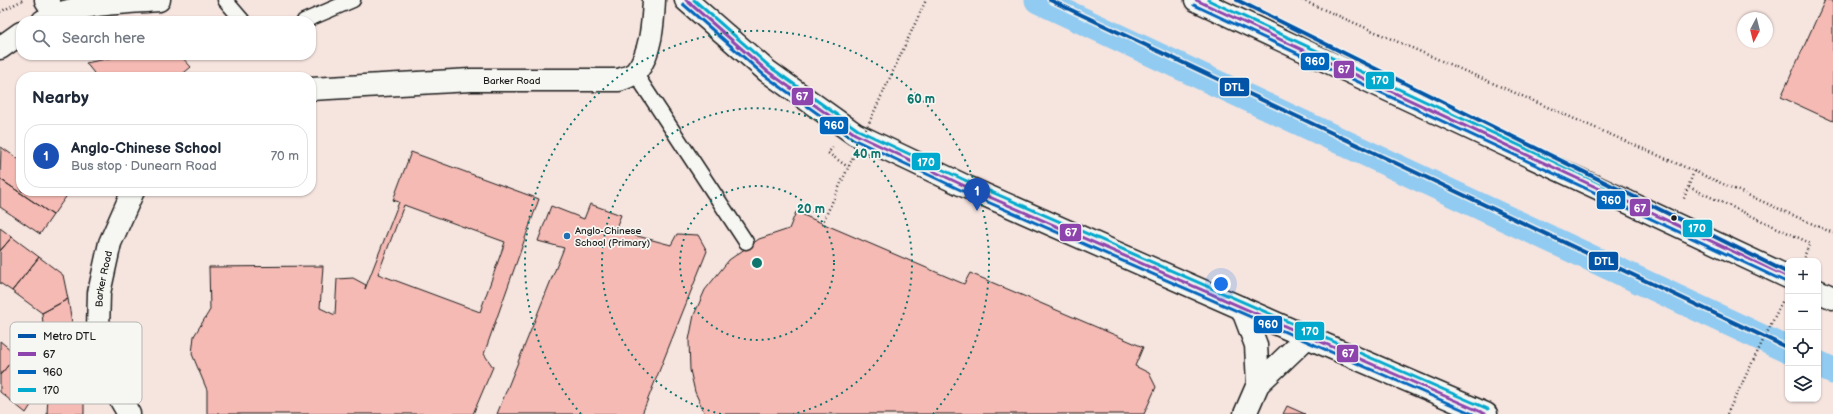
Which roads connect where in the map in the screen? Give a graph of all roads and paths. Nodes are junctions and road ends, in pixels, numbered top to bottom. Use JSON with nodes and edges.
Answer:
{"nodes":[{"id":1,"x":159,"y":0,"type":"edge"},
{"id":2,"x":225,"y":0,"type":"edge"},
{"id":3,"x":353,"y":0,"type":"edge"},
{"id":4,"x":654,"y":0,"type":"edge"},
{"id":5,"x":686,"y":0,"type":"edge"},
{"id":6,"x":926,"y":0,"type":"edge"},
{"id":7,"x":1196,"y":0,"type":"edge"},
{"id":8,"x":1302,"y":0,"type":"edge"},
{"id":9,"x":20,"y":1,"type":"edge"},
{"id":10,"x":0,"y":12,"type":"edge"},
{"id":11,"x":48,"y":12,"type":"edge"},
{"id":12,"x":239,"y":16,"type":"edge"},
{"id":13,"x":316,"y":16,"type":"edge"},
{"id":14,"x":16,"y":37,"type":"edge"},
{"id":15,"x":0,"y":48,"type":"edge"},
{"id":16,"x":635,"y":73,"type":"junction"},
{"id":17,"x":316,"y":89,"type":"edge"},
{"id":18,"x":1694,"y":171,"type":"junction"},
{"id":19,"x":130,"y":196,"type":"edge"},
{"id":20,"x":822,"y":224,"type":"dead end"},
{"id":21,"x":1833,"y":233,"type":"edge"},
{"id":22,"x":746,"y":242,"type":"dead end"},
{"id":23,"x":1803,"y":258,"type":"edge"},
{"id":24,"x":1785,"y":287,"type":"edge"},
{"id":25,"x":1785,"y":289,"type":"edge"},
{"id":26,"x":1821,"y":292,"type":"edge"},
{"id":27,"x":1833,"y":298,"type":"edge"},
{"id":28,"x":1242,"y":308,"type":"junction"},
{"id":29,"x":98,"y":322,"type":"edge"},
{"id":30,"x":1307,"y":338,"type":"junction"},
{"id":31,"x":1258,"y":384,"type":"junction"},
{"id":32,"x":124,"y":404,"type":"edge"},
{"id":33,"x":129,"y":414,"type":"edge"},
{"id":34,"x":1245,"y":414,"type":"edge"},
{"id":35,"x":1486,"y":414,"type":"edge"},
{"id":36,"x":1727,"y":414,"type":"edge"}],
"edges":[{"from":1,"to":11,"type":"main road"},
{"from":2,"to":12,"type":"lane"},
{"from":3,"to":13,"type":"lane"},
{"from":4,"to":16,"type":"main road"},
{"from":5,"to":28,"type":"main road"},
{"from":6,"to":20,"type":"path","bridge":true},
{"from":7,"to":24,"type":"main road"},
{"from":8,"to":18,"type":"path"},
{"from":9,"to":10,"type":"path"},
{"from":14,"to":15,"type":"main road"},
{"from":16,"to":17,"type":"main road","name":"Barker Road"},
{"from":16,"to":22,"type":"lane"},
{"from":18,"to":21,"type":"path"},
{"from":18,"to":23,"type":"path"},
{"from":19,"to":29,"type":"main road","name":"Barker Road"},
{"from":25,"to":36,"type":"path"},
{"from":26,"to":27,"type":"main road"},
{"from":28,"to":30,"type":"main road"},
{"from":28,"to":31,"type":"main road"},
{"from":30,"to":31,"type":"main road"},
{"from":30,"to":35,"type":"main road"},
{"from":31,"to":34,"type":"main road"},
{"from":32,"to":33,"type":"main road","name":"Barker Road"}]}
